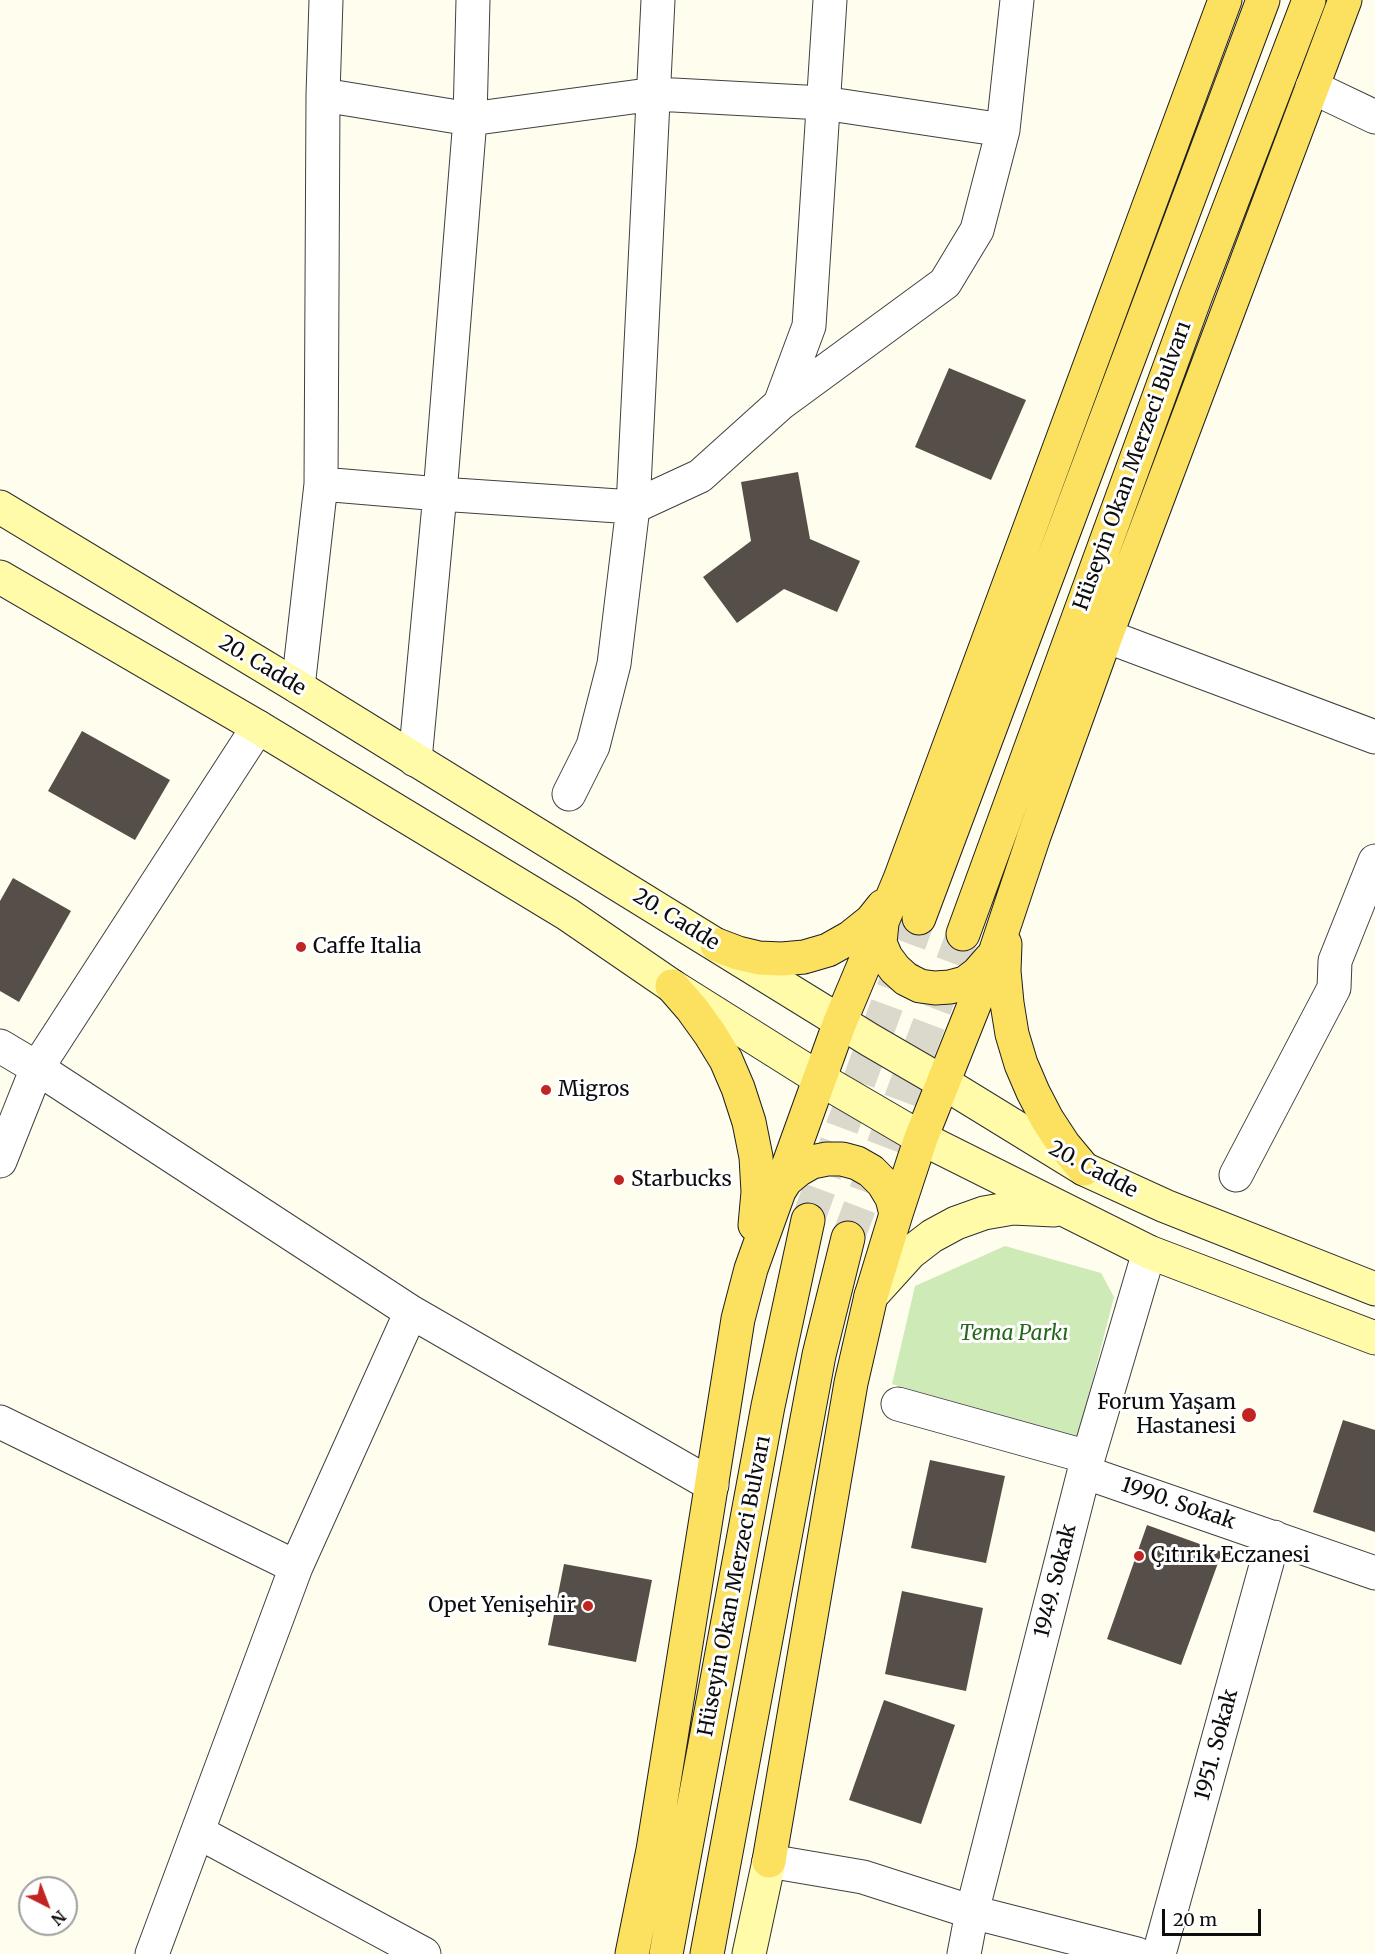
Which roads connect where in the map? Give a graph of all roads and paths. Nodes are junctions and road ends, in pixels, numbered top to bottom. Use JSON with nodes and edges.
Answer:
{"nodes":[{"id":1,"x":326,"y":0,"type":"edge"},
{"id":2,"x":473,"y":0,"type":"edge"},
{"id":3,"x":658,"y":0,"type":"edge"},
{"id":4,"x":830,"y":0,"type":"edge"},
{"id":5,"x":1017,"y":0,"type":"edge"},
{"id":6,"x":1226,"y":0,"type":"edge"},
{"id":7,"x":1263,"y":0,"type":"edge"},
{"id":8,"x":1309,"y":0,"type":"edge"},
{"id":9,"x":1344,"y":0,"type":"edge"},
{"id":10,"x":1312,"y":87,"type":"junction"},
{"id":11,"x":655,"y":94,"type":"junction"},
{"id":12,"x":323,"y":95,"type":"junction"},
{"id":13,"x":823,"y":103,"type":"junction"},
{"id":14,"x":1375,"y":117,"type":"edge"},
{"id":15,"x":470,"y":119,"type":"junction"},
{"id":16,"x":1003,"y":130,"type":"junction"},
{"id":17,"x":780,"y":404,"type":"junction"},
{"id":18,"x":321,"y":484,"type":"junction"},
{"id":19,"x":440,"y":494,"type":"junction"},
{"id":20,"x":0,"y":507,"type":"edge"},
{"id":21,"x":633,"y":507,"type":"junction"},
{"id":22,"x":0,"y":577,"type":"edge"},
{"id":23,"x":1106,"y":636,"type":"junction"},
{"id":24,"x":298,"y":687,"type":"junction"},
{"id":25,"x":258,"y":728,"type":"junction"},
{"id":26,"x":1375,"y":737,"type":"edge"},
{"id":27,"x":415,"y":760,"type":"junction"},
{"id":28,"x":569,"y":794,"type":"dead end"},
{"id":29,"x":1375,"y":861,"type":"edge"},
{"id":30,"x":900,"y":879,"type":"junction"},
{"id":31,"x":1009,"y":909,"type":"junction"},
{"id":32,"x":919,"y":918,"type":"tunnel mouth"},
{"id":33,"x":882,"y":922,"type":"junction"},
{"id":34,"x":963,"y":934,"type":"tunnel mouth"},
{"id":35,"x":717,"y":945,"type":"junction"},
{"id":36,"x":996,"y":950,"type":"junction"},
{"id":37,"x":672,"y":986,"type":"junction"},
{"id":38,"x":840,"y":1022,"type":"junction"},
{"id":39,"x":0,"y":1046,"type":"edge"},
{"id":40,"x":37,"y":1068,"type":"junction"},
{"id":41,"x":820,"y":1079,"type":"junction"},
{"id":42,"x":944,"y":1083,"type":"junction"},
{"id":43,"x":921,"y":1138,"type":"junction"},
{"id":44,"x":0,"y":1161,"type":"edge"},
{"id":45,"x":1084,"y":1169,"type":"junction"},
{"id":46,"x":1236,"y":1175,"type":"dead end"},
{"id":47,"x":778,"y":1192,"type":"junction"},
{"id":48,"x":1073,"y":1213,"type":"junction"},
{"id":49,"x":896,"y":1214,"type":"junction"},
{"id":50,"x":808,"y":1220,"type":"tunnel mouth"},
{"id":51,"x":848,"y":1238,"type":"tunnel mouth"},
{"id":52,"x":1149,"y":1252,"type":"junction"},
{"id":53,"x":751,"y":1269,"type":"junction"},
{"id":54,"x":1375,"y":1289,"type":"edge"},
{"id":55,"x":871,"y":1296,"type":"junction"},
{"id":56,"x":411,"y":1312,"type":"junction"},
{"id":57,"x":1375,"y":1338,"type":"edge"},
{"id":58,"x":898,"y":1404,"type":"dead end"},
{"id":59,"x":0,"y":1422,"type":"edge"},
{"id":60,"x":1086,"y":1465,"type":"junction"},
{"id":61,"x":712,"y":1485,"type":"junction"},
{"id":62,"x":1274,"y":1537,"type":"junction"},
{"id":63,"x":296,"y":1567,"type":"junction"},
{"id":64,"x":1375,"y":1573,"type":"edge"},
{"id":65,"x":198,"y":1832,"type":"junction"},
{"id":66,"x":769,"y":1861,"type":"junction"},
{"id":67,"x":972,"y":1912,"type":"junction"},
{"id":68,"x":152,"y":1954,"type":"edge"},
{"id":69,"x":424,"y":1954,"type":"edge"},
{"id":70,"x":632,"y":1954,"type":"edge"},
{"id":71,"x":666,"y":1954,"type":"edge"},
{"id":72,"x":707,"y":1954,"type":"edge"},
{"id":73,"x":749,"y":1954,"type":"edge"},
{"id":74,"x":964,"y":1954,"type":"edge"},
{"id":75,"x":1137,"y":1954,"type":"edge"},
{"id":76,"x":1159,"y":1954,"type":"edge"}],
"edges":[{"from":1,"to":12,"type":"street"},
{"from":2,"to":15,"type":"street"},
{"from":3,"to":11,"type":"street"},
{"from":4,"to":13,"type":"street"},
{"from":5,"to":16,"type":"street"},
{"from":6,"to":30,"type":"main road"},
{"from":7,"to":32,"type":"main road","name":"Hüseyin Okan Merzeci Bulvarı"},
{"from":8,"to":34,"type":"main road","name":"Hüseyin Okan Merzeci Bulvarı"},
{"from":9,"to":10,"type":"main road"},
{"from":10,"to":14,"type":"street"},
{"from":10,"to":23,"type":"main road"},
{"from":11,"to":13,"type":"street"},
{"from":11,"to":15,"type":"street"},
{"from":11,"to":21,"type":"street"},
{"from":12,"to":15,"type":"street"},
{"from":12,"to":18,"type":"street"},
{"from":13,"to":16,"type":"street"},
{"from":13,"to":17,"type":"street"},
{"from":15,"to":19,"type":"street"},
{"from":16,"to":17,"type":"street"},
{"from":17,"to":21,"type":"street"},
{"from":18,"to":19,"type":"street"},
{"from":18,"to":24,"type":"street"},
{"from":19,"to":21,"type":"street"},
{"from":19,"to":27,"type":"street"},
{"from":20,"to":24,"type":"street","name":"20. Cadde"},
{"from":21,"to":28,"type":"street"},
{"from":22,"to":25,"type":"street"},
{"from":23,"to":26,"type":"street"},
{"from":23,"to":31,"type":"main road"},
{"from":24,"to":27,"type":"street","name":"20. Cadde"},
{"from":25,"to":37,"type":"street"},
{"from":25,"to":40,"type":"street"},
{"from":27,"to":35,"type":"street","name":"20. Cadde"},
{"from":29,"to":46,"type":"street"},
{"from":30,"to":33,"type":"main road"},
{"from":30,"to":35,"type":"main road"},
{"from":31,"to":36,"type":"main road"},
{"from":31,"to":45,"type":"main road"},
{"from":33,"to":36,"type":"main road"},
{"from":33,"to":38,"type":"main road"},
{"from":35,"to":38,"type":"street","name":"20. Cadde"},
{"from":36,"to":42,"type":"main road"},
{"from":37,"to":41,"type":"street"},
{"from":37,"to":53,"type":"main road"},
{"from":38,"to":41,"type":"main road"},
{"from":38,"to":42,"type":"street","name":"20. Cadde"},
{"from":39,"to":40,"type":"street"},
{"from":40,"to":44,"type":"street"},
{"from":40,"to":56,"type":"street"},
{"from":41,"to":43,"type":"street"},
{"from":41,"to":47,"type":"main road"},
{"from":42,"to":43,"type":"main road"},
{"from":42,"to":45,"type":"street","name":"20. Cadde"},
{"from":43,"to":48,"type":"street"},
{"from":43,"to":49,"type":"main road"},
{"from":45,"to":54,"type":"street","name":"20. Cadde"},
{"from":47,"to":49,"type":"main road"},
{"from":47,"to":53,"type":"main road"},
{"from":48,"to":52,"type":"street"},
{"from":48,"to":55,"type":"street"},
{"from":49,"to":55,"type":"main road"},
{"from":50,"to":71,"type":"main road","name":"Hüseyin Okan Merzeci Bulvarı"},
{"from":51,"to":72,"type":"main road","name":"Hüseyin Okan Merzeci Bulvarı"},
{"from":52,"to":57,"type":"street"},
{"from":52,"to":60,"type":"street","name":"1949. Sokak"},
{"from":53,"to":61,"type":"main road"},
{"from":55,"to":66,"type":"main road"},
{"from":56,"to":61,"type":"street"},
{"from":56,"to":63,"type":"street"},
{"from":58,"to":60,"type":"street","name":"1990. Sokak"},
{"from":59,"to":63,"type":"street"},
{"from":60,"to":62,"type":"street","name":"1990. Sokak"},
{"from":60,"to":67,"type":"street","name":"1949. Sokak"},
{"from":61,"to":70,"type":"main road"},
{"from":62,"to":64,"type":"street","name":"1990. Sokak"},
{"from":62,"to":76,"type":"street","name":"1951. Sokak"},
{"from":63,"to":65,"type":"street"},
{"from":65,"to":68,"type":"street"},
{"from":65,"to":69,"type":"street"},
{"from":66,"to":67,"type":"street"},
{"from":66,"to":73,"type":"street"},
{"from":67,"to":74,"type":"street","name":"1949. Sokak"},
{"from":67,"to":75,"type":"street"}]}
